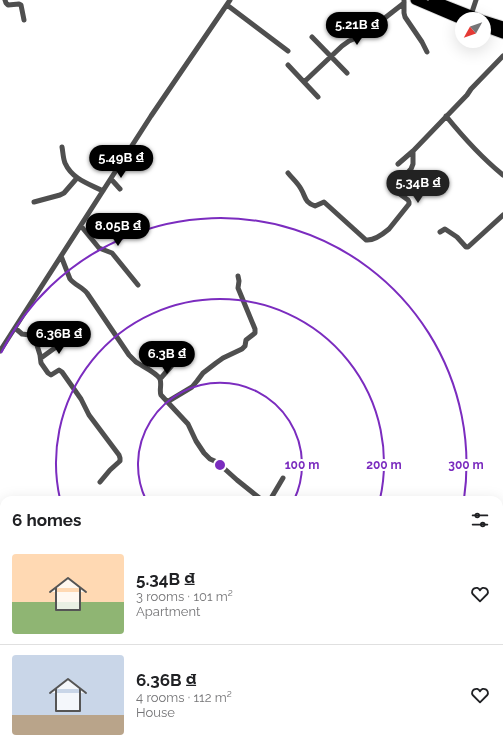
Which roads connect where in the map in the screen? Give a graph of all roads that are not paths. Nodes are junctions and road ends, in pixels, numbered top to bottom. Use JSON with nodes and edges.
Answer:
{"nodes":[{"id":1,"x":5,"y":0,"type":"edge"},
{"id":2,"x":415,"y":0,"type":"edge"},
{"id":3,"x":433,"y":0,"type":"edge"},
{"id":4,"x":476,"y":0,"type":"edge"},
{"id":5,"x":404,"y":1,"type":"edge"},
{"id":6,"x":229,"y":2,"type":"edge"},
{"id":7,"x":463,"y":12,"type":"edge"},
{"id":8,"x":472,"y":12,"type":"edge"},
{"id":9,"x":455,"y":17,"type":"edge"},
{"id":10,"x":24,"y":20,"type":"dead end"},
{"id":11,"x":491,"y":22,"type":"edge"},
{"id":12,"x":503,"y":26,"type":"edge"},
{"id":13,"x":491,"y":30,"type":"edge"},
{"id":14,"x":503,"y":34,"type":"edge"},
{"id":15,"x":312,"y":37,"type":"dead end"},
{"id":16,"x":288,"y":51,"type":"dead end"},
{"id":17,"x":427,"y":52,"type":"dead end"},
{"id":18,"x":331,"y":56,"type":"junction"},
{"id":19,"x":503,"y":56,"type":"edge"},
{"id":20,"x":288,"y":65,"type":"dead end"},
{"id":21,"x":347,"y":73,"type":"dead end"},
{"id":22,"x":304,"y":82,"type":"junction"},
{"id":23,"x":318,"y":97,"type":"dead end"},
{"id":24,"x":446,"y":116,"type":"junction"},
{"id":25,"x":62,"y":147,"type":"dead end"},
{"id":26,"x":413,"y":151,"type":"junction"},
{"id":27,"x":398,"y":164,"type":"dead end"},
{"id":28,"x":288,"y":173,"type":"dead end"},
{"id":29,"x":503,"y":175,"type":"edge"},
{"id":30,"x":77,"y":178,"type":"junction"},
{"id":31,"x":111,"y":179,"type":"junction"},
{"id":32,"x":120,"y":189,"type":"dead end"},
{"id":33,"x":103,"y":191,"type":"junction"},
{"id":34,"x":34,"y":202,"type":"dead end"},
{"id":35,"x":503,"y":215,"type":"edge"},
{"id":36,"x":81,"y":226,"type":"junction"},
{"id":37,"x":440,"y":232,"type":"dead end"},
{"id":38,"x":61,"y":256,"type":"junction"},
{"id":39,"x":238,"y":276,"type":"dead end"},
{"id":40,"x":138,"y":285,"type":"dead end"},
{"id":41,"x":15,"y":328,"type":"junction"},
{"id":42,"x":67,"y":339,"type":"dead end"},
{"id":43,"x":0,"y":351,"type":"edge"},
{"id":44,"x":41,"y":358,"type":"junction"},
{"id":45,"x":174,"y":363,"type":"dead end"},
{"id":46,"x":160,"y":379,"type":"junction"},
{"id":47,"x":167,"y":402,"type":"junction"},
{"id":48,"x":283,"y":478,"type":"dead end"},
{"id":49,"x":100,"y":482,"type":"dead end"},
{"id":50,"x":256,"y":496,"type":"edge"},
{"id":51,"x":272,"y":496,"type":"edge"}],
"edges":[{"from":1,"to":10,"type":"street"},
{"from":2,"to":9,"type":"highway"},
{"from":3,"to":7,"type":"highway"},
{"from":4,"to":8,"type":"street"},
{"from":5,"to":17,"type":"street"},
{"from":5,"to":18,"type":"street"},
{"from":6,"to":16,"type":"street"},
{"from":6,"to":31,"type":"street"},
{"from":11,"to":12,"type":"highway"},
{"from":13,"to":14,"type":"highway"},
{"from":15,"to":18,"type":"street"},
{"from":18,"to":21,"type":"street"},
{"from":18,"to":22,"type":"street"},
{"from":19,"to":24,"type":"street"},
{"from":20,"to":22,"type":"street"},
{"from":22,"to":23,"type":"street"},
{"from":24,"to":26,"type":"street"},
{"from":24,"to":29,"type":"street"},
{"from":25,"to":30,"type":"street"},
{"from":26,"to":27,"type":"street"},
{"from":26,"to":28,"type":"street"},
{"from":30,"to":33,"type":"street"},
{"from":30,"to":34,"type":"street"},
{"from":31,"to":32,"type":"street"},
{"from":31,"to":33,"type":"street"},
{"from":33,"to":36,"type":"street"},
{"from":35,"to":37,"type":"street"},
{"from":36,"to":38,"type":"street"},
{"from":36,"to":40,"type":"street"},
{"from":38,"to":41,"type":"street"},
{"from":38,"to":46,"type":"street"},
{"from":39,"to":47,"type":"street"},
{"from":41,"to":43,"type":"street"},
{"from":41,"to":44,"type":"street"},
{"from":42,"to":44,"type":"street"},
{"from":44,"to":49,"type":"street"},
{"from":45,"to":46,"type":"street"},
{"from":46,"to":47,"type":"street"},
{"from":47,"to":50,"type":"street"},
{"from":48,"to":51,"type":"street"}]}
